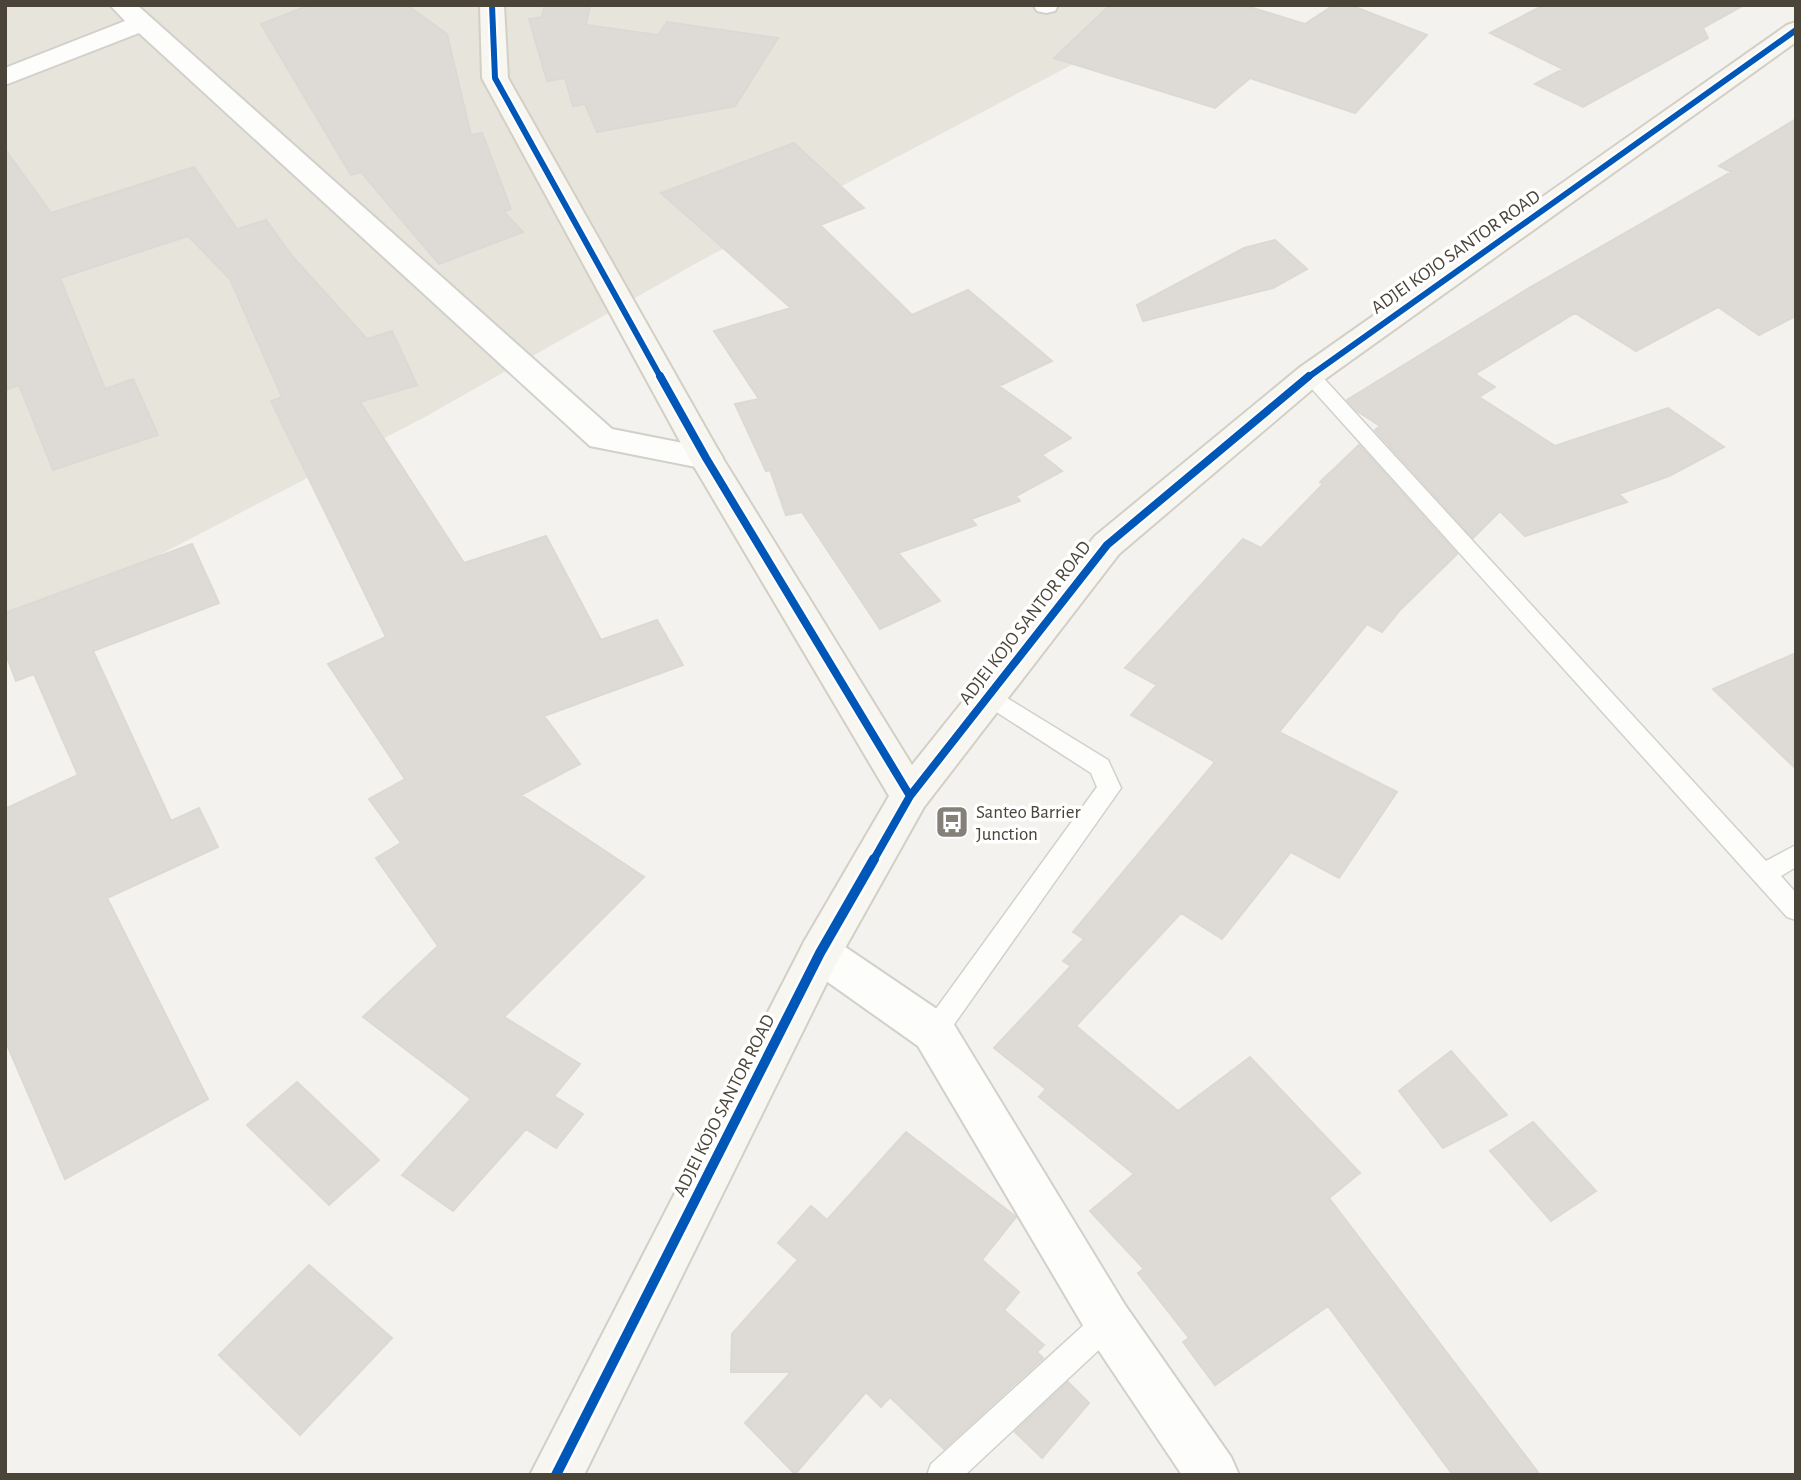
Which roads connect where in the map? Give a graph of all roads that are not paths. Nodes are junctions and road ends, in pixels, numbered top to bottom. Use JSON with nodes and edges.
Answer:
{"nodes":[{"id":1,"x":492,"y":5,"type":"edge"},
{"id":2,"x":131,"y":14,"type":"edge"},
{"id":3,"x":1796,"y":30,"type":"edge"},
{"id":4,"x":5,"y":77,"type":"edge"},
{"id":5,"x":1310,"y":375,"type":"junction"},
{"id":6,"x":706,"y":458,"type":"junction"},
{"id":7,"x":989,"y":696,"type":"junction"},
{"id":8,"x":910,"y":796,"type":"junction"},
{"id":9,"x":1796,"y":855,"type":"edge"},
{"id":10,"x":1764,"y":874,"type":"junction"},
{"id":11,"x":1796,"y":910,"type":"edge"},
{"id":12,"x":820,"y":953,"type":"junction"},
{"id":13,"x":934,"y":1032,"type":"junction"},
{"id":14,"x":1108,"y":1322,"type":"junction"},
{"id":15,"x":556,"y":1475,"type":"edge"},
{"id":16,"x":942,"y":1475,"type":"edge"},
{"id":17,"x":1213,"y":1475,"type":"edge"}],
"edges":[{"from":1,"to":6,"type":"street"},
{"from":2,"to":4,"type":"street"},
{"from":2,"to":6,"type":"street"},
{"from":3,"to":5,"type":"street","name":"ADJEI KOJO SANTOR ROAD"},
{"from":5,"to":7,"type":"street","name":"ADJEI KOJO SANTOR ROAD"},
{"from":5,"to":10,"type":"lane"},
{"from":6,"to":8,"type":"street"},
{"from":7,"to":8,"type":"street","name":"ADJEI KOJO SANTOR ROAD"},
{"from":7,"to":13,"type":"lane"},
{"from":8,"to":12,"type":"street","name":"ADJEI KOJO SANTOR ROAD"},
{"from":9,"to":10,"type":"lane"},
{"from":10,"to":11,"type":"lane"},
{"from":12,"to":13,"type":"street"},
{"from":12,"to":15,"type":"street","name":"ADJEI KOJO SANTOR ROAD"},
{"from":13,"to":14,"type":"street"},
{"from":14,"to":16,"type":"lane"},
{"from":14,"to":17,"type":"street"}]}
